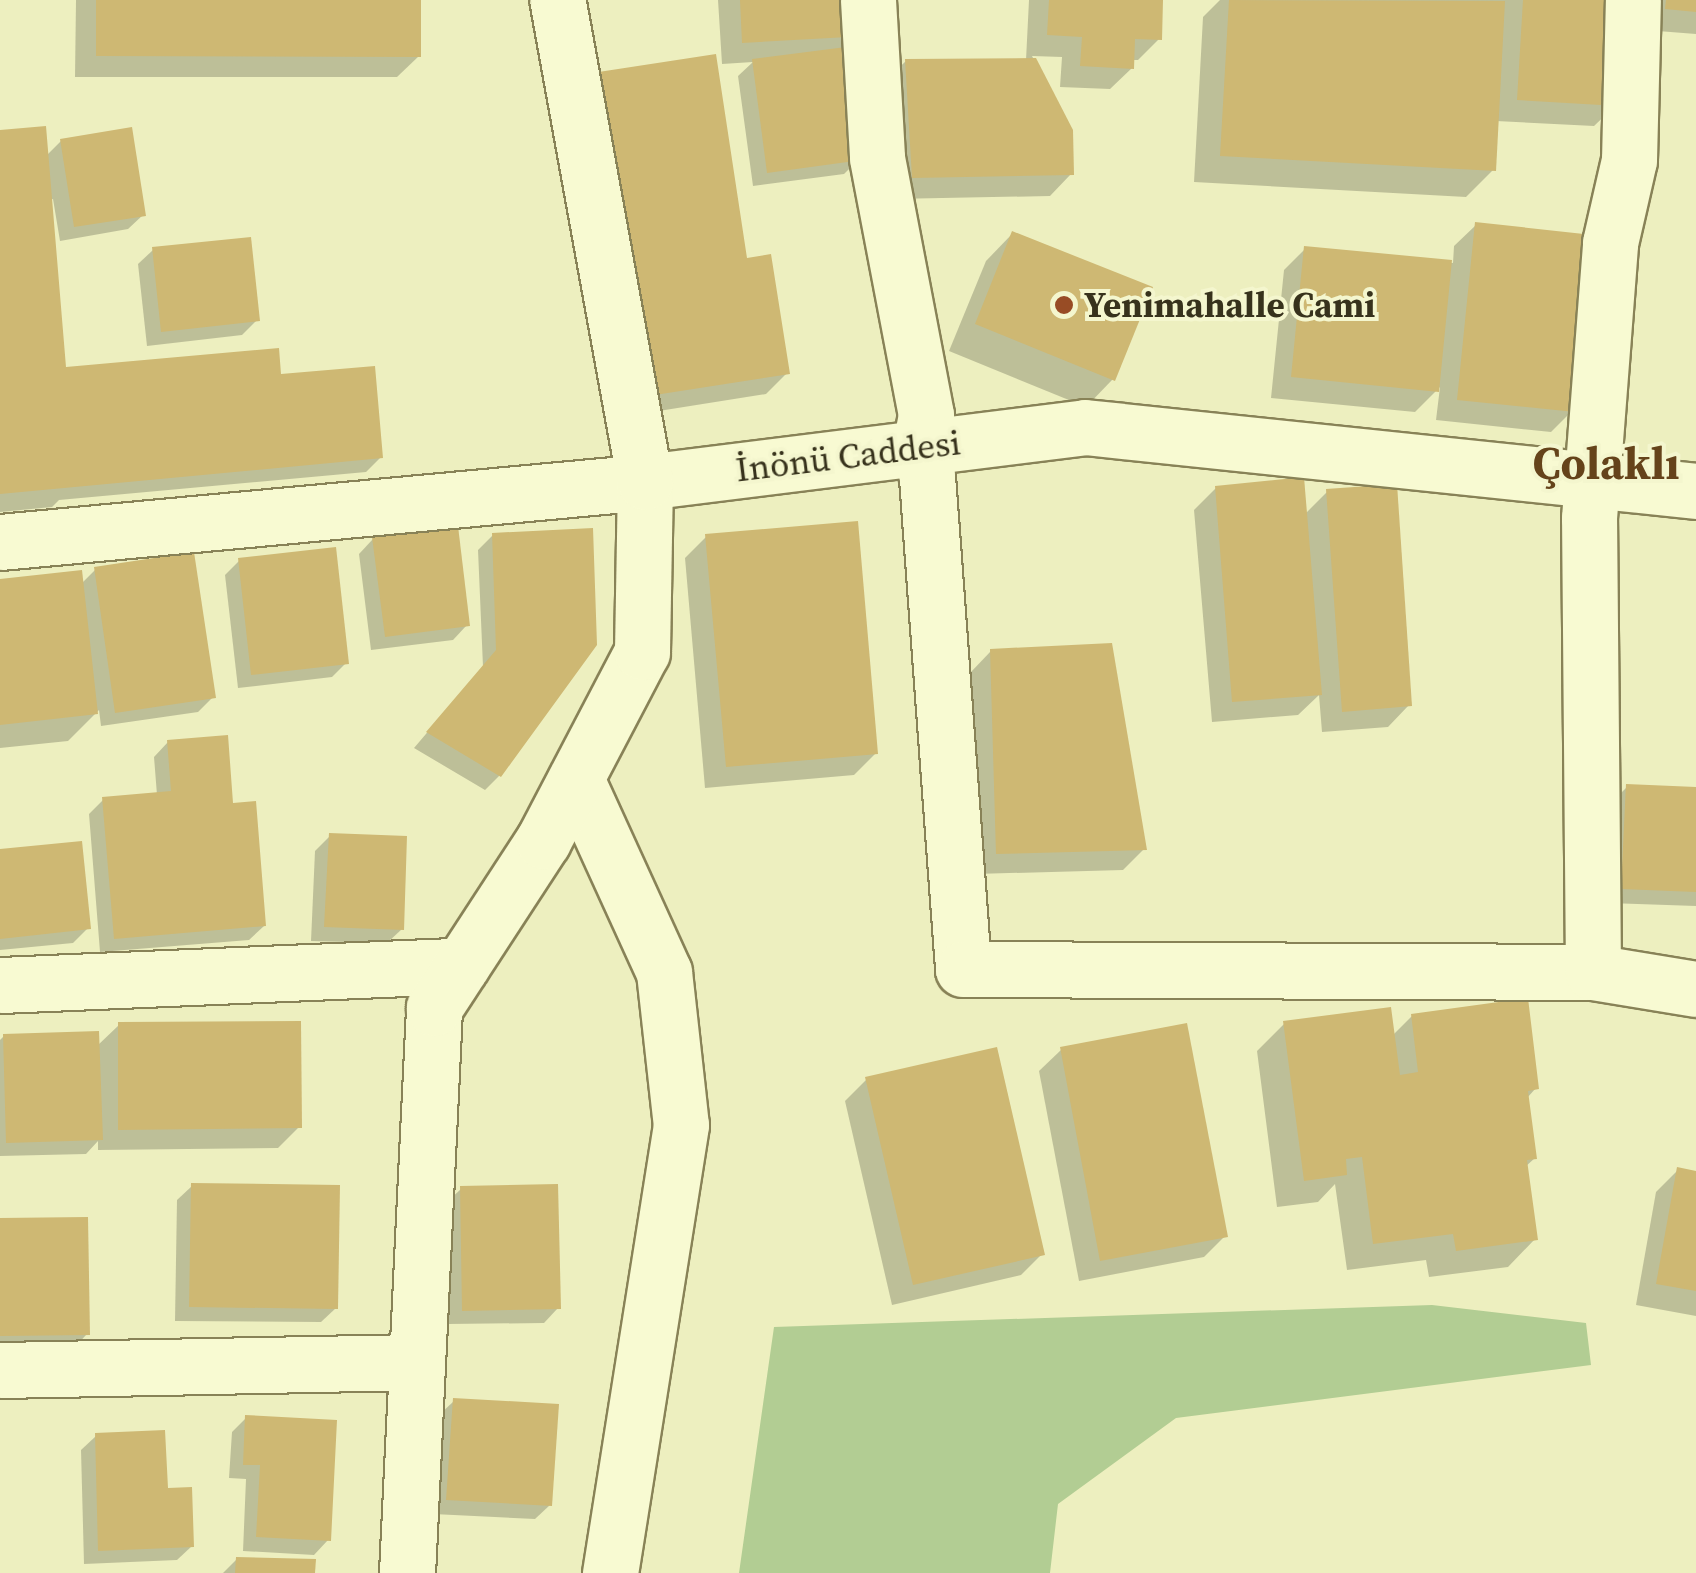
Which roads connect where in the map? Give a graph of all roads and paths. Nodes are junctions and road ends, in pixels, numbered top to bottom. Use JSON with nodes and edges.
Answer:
{"nodes":[{"id":1,"x":557,"y":0,"type":"edge"},
{"id":2,"x":868,"y":0,"type":"edge"},
{"id":3,"x":1633,"y":0,"type":"edge"},
{"id":4,"x":920,"y":448,"type":"junction"},
{"id":5,"x":1594,"y":480,"type":"junction"},
{"id":6,"x":646,"y":482,"type":"junction"},
{"id":7,"x":1696,"y":491,"type":"edge"},
{"id":8,"x":0,"y":542,"type":"edge"},
{"id":9,"x":576,"y":780,"type":"junction"},
{"id":10,"x":462,"y":966,"type":"junction"},
{"id":11,"x":1593,"y":972,"type":"junction"},
{"id":12,"x":0,"y":985,"type":"edge"},
{"id":13,"x":1696,"y":989,"type":"edge"},
{"id":14,"x":415,"y":1362,"type":"junction"},
{"id":15,"x":0,"y":1370,"type":"edge"},
{"id":16,"x":406,"y":1573,"type":"edge"},
{"id":17,"x":610,"y":1573,"type":"edge"}],
"edges":[{"from":1,"to":6,"type":"street"},
{"from":2,"to":4,"type":"street"},
{"from":3,"to":5,"type":"street"},
{"from":4,"to":5,"type":"street","name":"İnönü Caddesi"},
{"from":4,"to":6,"type":"street","name":"İnönü Caddesi"},
{"from":4,"to":11,"type":"street"},
{"from":5,"to":7,"type":"street","name":"İnönü Caddesi"},
{"from":5,"to":11,"type":"street"},
{"from":6,"to":8,"type":"street","name":"İnönü Caddesi"},
{"from":6,"to":9,"type":"street"},
{"from":9,"to":10,"type":"street"},
{"from":9,"to":17,"type":"street"},
{"from":10,"to":12,"type":"street"},
{"from":10,"to":14,"type":"street"},
{"from":11,"to":13,"type":"street"},
{"from":14,"to":15,"type":"street"},
{"from":14,"to":16,"type":"street"}]}
